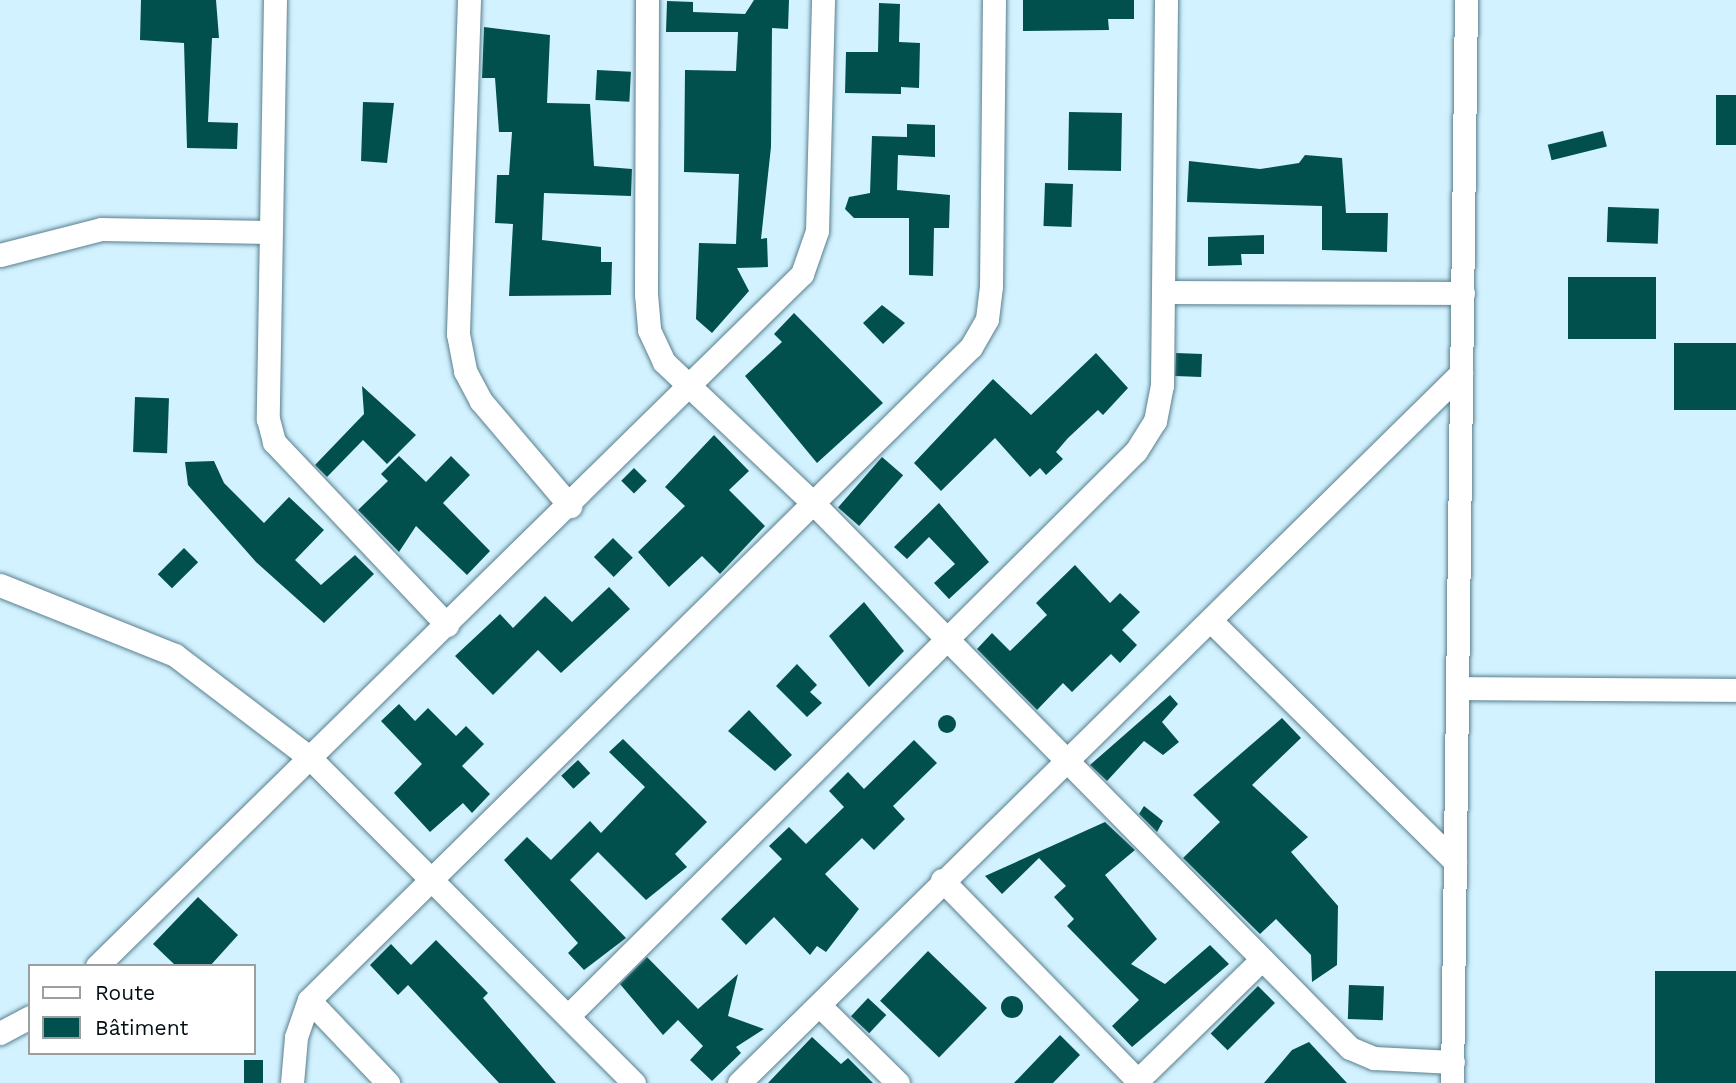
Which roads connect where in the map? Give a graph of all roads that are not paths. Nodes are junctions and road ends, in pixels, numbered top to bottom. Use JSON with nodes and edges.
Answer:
{"nodes":[{"id":1,"x":275,"y":0,"type":"edge"},
{"id":2,"x":469,"y":0,"type":"edge"},
{"id":3,"x":647,"y":0,"type":"edge"},
{"id":4,"x":823,"y":0,"type":"edge"},
{"id":5,"x":994,"y":0,"type":"edge"},
{"id":6,"x":1166,"y":0,"type":"edge"},
{"id":7,"x":1466,"y":0,"type":"edge"},
{"id":8,"x":270,"y":232,"type":"junction"},
{"id":9,"x":0,"y":255,"type":"edge"},
{"id":10,"x":1164,"y":292,"type":"junction"},
{"id":11,"x":1463,"y":293,"type":"junction"},
{"id":12,"x":1461,"y":373,"type":"junction"},
{"id":13,"x":690,"y":387,"type":"junction"},
{"id":14,"x":815,"y":505,"type":"junction"},
{"id":15,"x":570,"y":506,"type":"junction"},
{"id":16,"x":0,"y":585,"type":"edge"},
{"id":17,"x":1211,"y":621,"type":"junction"},
{"id":18,"x":447,"y":625,"type":"junction"},
{"id":19,"x":946,"y":640,"type":"junction"},
{"id":20,"x":1458,"y":688,"type":"junction"},
{"id":21,"x":1736,"y":690,"type":"edge"},
{"id":22,"x":310,"y":758,"type":"junction"},
{"id":23,"x":1067,"y":764,"type":"junction"},
{"id":24,"x":1455,"y":863,"type":"junction"},
{"id":25,"x":432,"y":877,"type":"junction"},
{"id":26,"x":942,"y":880,"type":"junction"},
{"id":27,"x":1262,"y":959,"type":"junction"},
{"id":28,"x":99,"y":964,"type":"edge"},
{"id":29,"x":309,"y":1000,"type":"junction"},
{"id":30,"x":819,"y":1004,"type":"junction"},
{"id":31,"x":569,"y":1014,"type":"junction"},
{"id":32,"x":28,"y":1018,"type":"edge"},
{"id":33,"x":0,"y":1033,"type":"edge"},
{"id":34,"x":1452,"y":1073,"type":"edge"},
{"id":35,"x":1138,"y":1082,"type":"edge"},
{"id":36,"x":292,"y":1083,"type":"edge"},
{"id":37,"x":388,"y":1083,"type":"edge"},
{"id":38,"x":635,"y":1083,"type":"edge"},
{"id":39,"x":739,"y":1083,"type":"edge"},
{"id":40,"x":898,"y":1083,"type":"edge"}],
"edges":[{"from":1,"to":8,"type":"street"},
{"from":2,"to":15,"type":"street"},
{"from":3,"to":13,"type":"street"},
{"from":4,"to":13,"type":"street"},
{"from":5,"to":14,"type":"street"},
{"from":6,"to":10,"type":"street"},
{"from":7,"to":11,"type":"street"},
{"from":8,"to":9,"type":"street"},
{"from":8,"to":18,"type":"street"},
{"from":10,"to":11,"type":"street"},
{"from":10,"to":19,"type":"street"},
{"from":11,"to":12,"type":"street"},
{"from":12,"to":17,"type":"street"},
{"from":12,"to":20,"type":"street"},
{"from":13,"to":14,"type":"street"},
{"from":13,"to":15,"type":"street"},
{"from":14,"to":19,"type":"street"},
{"from":14,"to":25,"type":"street"},
{"from":15,"to":18,"type":"street"},
{"from":16,"to":22,"type":"street"},
{"from":17,"to":23,"type":"street"},
{"from":17,"to":24,"type":"street"},
{"from":18,"to":22,"type":"street"},
{"from":19,"to":23,"type":"street"},
{"from":19,"to":31,"type":"street"},
{"from":20,"to":21,"type":"street"},
{"from":20,"to":24,"type":"street"},
{"from":22,"to":25,"type":"street"},
{"from":22,"to":28,"type":"street"},
{"from":23,"to":26,"type":"street"},
{"from":23,"to":27,"type":"street"},
{"from":24,"to":34,"type":"street"},
{"from":25,"to":29,"type":"street"},
{"from":25,"to":31,"type":"street"},
{"from":26,"to":30,"type":"street"},
{"from":26,"to":35,"type":"street"},
{"from":27,"to":34,"type":"street"},
{"from":27,"to":35,"type":"street"},
{"from":29,"to":36,"type":"street"},
{"from":29,"to":37,"type":"street"},
{"from":30,"to":39,"type":"street"},
{"from":30,"to":40,"type":"street"},
{"from":31,"to":38,"type":"street"},
{"from":32,"to":33,"type":"street"}]}
